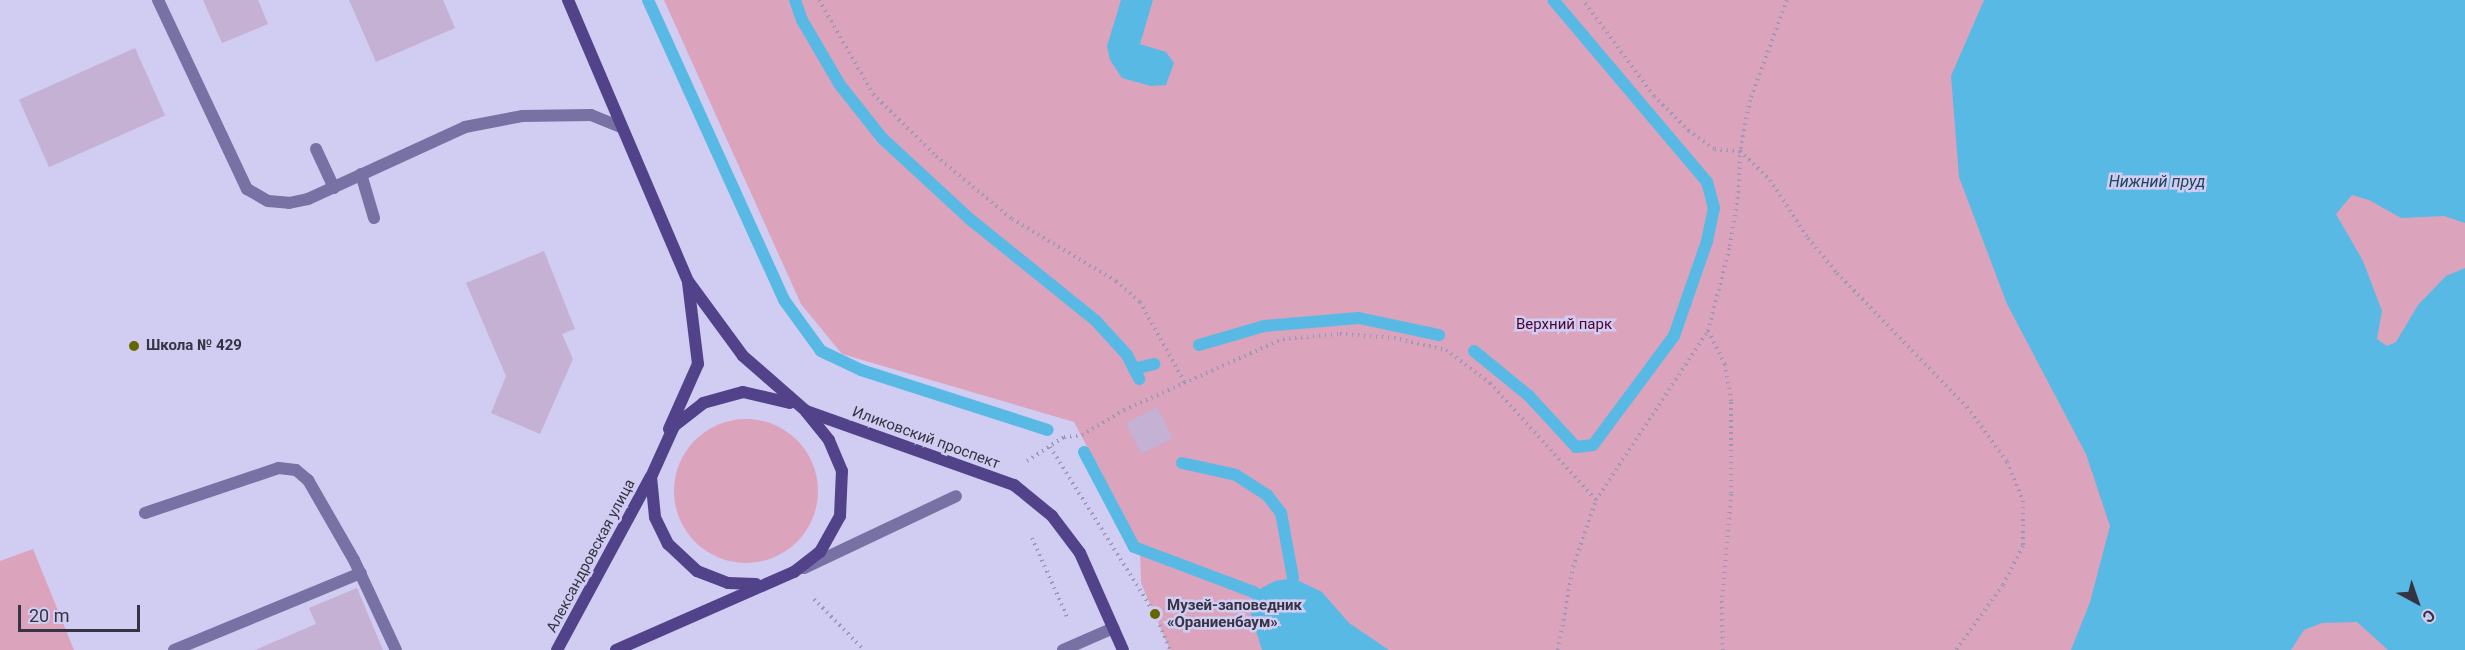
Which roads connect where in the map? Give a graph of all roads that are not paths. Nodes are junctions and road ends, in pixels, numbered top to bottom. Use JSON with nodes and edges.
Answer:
{"nodes":[{"id":1,"x":158,"y":0,"type":"edge"},
{"id":2,"x":568,"y":0,"type":"edge"},
{"id":3,"x":621,"y":127,"type":"junction"},
{"id":4,"x":316,"y":149,"type":"dead end"},
{"id":5,"x":361,"y":174,"type":"junction"},
{"id":6,"x":334,"y":188,"type":"junction"},
{"id":7,"x":374,"y":218,"type":"dead end"},
{"id":8,"x":688,"y":280,"type":"junction"},
{"id":9,"x":793,"y":404,"type":"junction"},
{"id":10,"x":806,"y":411,"type":"junction"},
{"id":11,"x":652,"y":471,"type":"junction"},
{"id":12,"x":956,"y":496,"type":"dead end"},
{"id":13,"x":145,"y":513,"type":"dead end"},
{"id":14,"x":794,"y":572,"type":"junction"},
{"id":15,"x":360,"y":573,"type":"junction"},
{"id":16,"x":760,"y":584,"type":"junction"},
{"id":17,"x":1113,"y":628,"type":"junction"},
{"id":18,"x":174,"y":650,"type":"edge"},
{"id":19,"x":396,"y":650,"type":"edge"},
{"id":20,"x":557,"y":650,"type":"edge"},
{"id":21,"x":616,"y":650,"type":"edge"},
{"id":22,"x":1063,"y":650,"type":"edge"},
{"id":23,"x":1123,"y":650,"type":"edge"}],
"edges":[{"from":1,"to":6,"type":"lane"},
{"from":2,"to":3,"type":"main road","name":"Иликовский проспект"},
{"from":3,"to":5,"type":"lane"},
{"from":3,"to":8,"type":"main road","name":"Иликовский проспект"},
{"from":4,"to":6,"type":"lane"},
{"from":5,"to":6,"type":"lane"},
{"from":5,"to":7,"type":"lane"},
{"from":8,"to":9,"type":"main road","name":"Иликовский проспект"},
{"from":8,"to":11,"type":"main road","name":"Иликовский проспект"},
{"from":9,"to":10,"type":"main road","name":"Иликовский проспект"},
{"from":9,"to":11,"type":"main road"},
{"from":10,"to":14,"type":"main road"},
{"from":10,"to":17,"type":"main road","name":"Иликовский проспект"},
{"from":11,"to":16,"type":"main road"},
{"from":11,"to":20,"type":"main road","name":"Александровская улица"},
{"from":12,"to":14,"type":"lane"},
{"from":13,"to":15,"type":"lane"},
{"from":14,"to":16,"type":"main road"},
{"from":15,"to":18,"type":"lane"},
{"from":15,"to":19,"type":"lane"},
{"from":16,"to":21,"type":"main road"},
{"from":17,"to":22,"type":"lane"},
{"from":17,"to":23,"type":"main road","name":"Иликовский проспект"}]}
